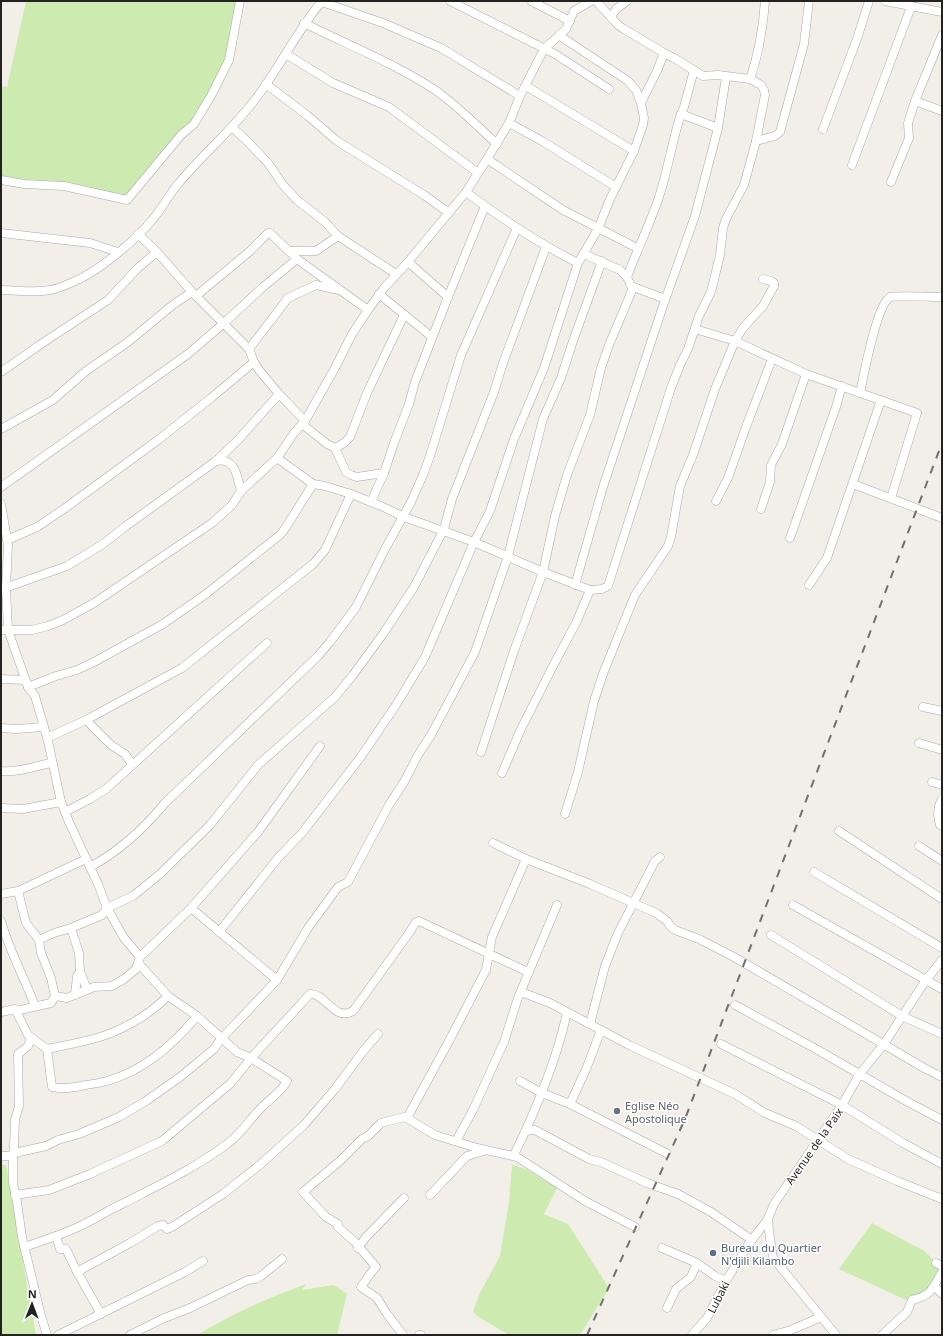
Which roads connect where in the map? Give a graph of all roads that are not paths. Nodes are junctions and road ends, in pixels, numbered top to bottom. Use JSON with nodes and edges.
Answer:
{"nodes":[{"id":1,"x":240,"y":1,"type":"edge"},
{"id":2,"x":322,"y":1,"type":"edge"},
{"id":3,"x":450,"y":1,"type":"edge"},
{"id":4,"x":531,"y":1,"type":"edge"},
{"id":5,"x":591,"y":1,"type":"edge"},
{"id":6,"x":596,"y":1,"type":"edge"},
{"id":7,"x":627,"y":1,"type":"edge"},
{"id":8,"x":765,"y":1,"type":"edge"},
{"id":9,"x":809,"y":1,"type":"edge"},
{"id":10,"x":869,"y":1,"type":"edge"},
{"id":11,"x":885,"y":1,"type":"edge"},
{"id":12,"x":895,"y":2,"type":"edge"},
{"id":13,"x":911,"y":7,"type":"junction"},
{"id":14,"x":942,"y":11,"type":"edge"},
{"id":15,"x":611,"y":17,"type":"junction"},
{"id":16,"x":570,"y":21,"type":"junction"},
{"id":17,"x":304,"y":24,"type":"junction"},
{"id":18,"x":942,"y":35,"type":"edge"},
{"id":19,"x":560,"y":36,"type":"junction"},
{"id":20,"x":544,"y":50,"type":"junction"},
{"id":21,"x":664,"y":53,"type":"junction"},
{"id":22,"x":286,"y":54,"type":"junction"},
{"id":23,"x":694,"y":70,"type":"junction"},
{"id":24,"x":726,"y":77,"type":"junction"},
{"id":25,"x":750,"y":79,"type":"junction"},
{"id":26,"x":266,"y":84,"type":"junction"},
{"id":27,"x":526,"y":86,"type":"junction"},
{"id":28,"x":609,"y":89,"type":"dead end"},
{"id":29,"x":520,"y":96,"type":"junction"},
{"id":30,"x":915,"y":101,"type":"junction"},
{"id":31,"x":641,"y":103,"type":"junction"},
{"id":32,"x":942,"y":111,"type":"edge"},
{"id":33,"x":681,"y":114,"type":"junction"},
{"id":34,"x":508,"y":123,"type":"junction"},
{"id":35,"x":232,"y":127,"type":"junction"},
{"id":36,"x":718,"y":128,"type":"junction"},
{"id":37,"x":823,"y":129,"type":"dead end"},
{"id":38,"x":756,"y":141,"type":"junction"},
{"id":39,"x":497,"y":144,"type":"junction"},
{"id":40,"x":634,"y":151,"type":"junction"},
{"id":41,"x":488,"y":159,"type":"junction"},
{"id":42,"x":852,"y":165,"type":"dead end"},
{"id":43,"x":478,"y":173,"type":"junction"},
{"id":44,"x":1,"y":180,"type":"edge"},
{"id":45,"x":891,"y":182,"type":"dead end"},
{"id":46,"x":616,"y":187,"type":"junction"},
{"id":47,"x":466,"y":192,"type":"junction"},
{"id":48,"x":485,"y":206,"type":"junction"},
{"id":49,"x":449,"y":213,"type":"junction"},
{"id":50,"x":517,"y":228,"type":"junction"},
{"id":51,"x":598,"y":228,"type":"junction"},
{"id":52,"x":1,"y":233,"type":"edge"},
{"id":53,"x":138,"y":234,"type":"junction"},
{"id":54,"x":338,"y":236,"type":"junction"},
{"id":55,"x":546,"y":247,"type":"junction"},
{"id":56,"x":637,"y":248,"type":"junction"},
{"id":57,"x":289,"y":251,"type":"junction"},
{"id":58,"x":118,"y":252,"type":"junction"},
{"id":59,"x":158,"y":252,"type":"junction"},
{"id":60,"x":584,"y":254,"type":"junction"},
{"id":61,"x":297,"y":259,"type":"junction"},
{"id":62,"x":602,"y":261,"type":"junction"},
{"id":63,"x":408,"y":262,"type":"junction"},
{"id":64,"x":578,"y":263,"type":"junction"},
{"id":65,"x":396,"y":274,"type":"junction"},
{"id":66,"x":626,"y":277,"type":"junction"},
{"id":67,"x":763,"y":279,"type":"dead end"},
{"id":68,"x":633,"y":288,"type":"junction"},
{"id":69,"x":1,"y":290,"type":"edge"},
{"id":70,"x":341,"y":291,"type":"junction"},
{"id":71,"x":194,"y":294,"type":"junction"},
{"id":72,"x":379,"y":294,"type":"junction"},
{"id":73,"x":448,"y":297,"type":"junction"},
{"id":74,"x":942,"y":297,"type":"edge"},
{"id":75,"x":666,"y":299,"type":"junction"},
{"id":76,"x":368,"y":310,"type":"junction"},
{"id":77,"x":404,"y":315,"type":"junction"},
{"id":78,"x":224,"y":323,"type":"junction"},
{"id":79,"x":695,"y":329,"type":"junction"},
{"id":80,"x":432,"y":337,"type":"junction"},
{"id":81,"x":735,"y":341,"type":"junction"},
{"id":82,"x":249,"y":349,"type":"junction"},
{"id":83,"x":772,"y":359,"type":"junction"},
{"id":84,"x":254,"y":362,"type":"junction"},
{"id":85,"x":1,"y":372,"type":"edge"},
{"id":86,"x":806,"y":374,"type":"junction"},
{"id":87,"x":842,"y":386,"type":"junction"},
{"id":88,"x":860,"y":393,"type":"junction"},
{"id":89,"x":279,"y":394,"type":"junction"},
{"id":90,"x":881,"y":400,"type":"junction"},
{"id":91,"x":304,"y":423,"type":"junction"},
{"id":92,"x":1,"y":429,"type":"edge"},
{"id":93,"x":335,"y":448,"type":"junction"},
{"id":94,"x":277,"y":458,"type":"junction"},
{"id":95,"x":216,"y":461,"type":"junction"},
{"id":96,"x":384,"y":472,"type":"junction"},
{"id":97,"x":313,"y":484,"type":"junction"},
{"id":98,"x":853,"y":484,"type":"junction"},
{"id":99,"x":1,"y":487,"type":"edge"},
{"id":100,"x":241,"y":491,"type":"junction"},
{"id":101,"x":351,"y":494,"type":"junction"},
{"id":102,"x":891,"y":498,"type":"junction"},
{"id":103,"x":371,"y":502,"type":"junction"},
{"id":104,"x":716,"y":502,"type":"dead end"},
{"id":105,"x":1,"y":506,"type":"edge"},
{"id":106,"x":761,"y":509,"type":"dead end"},
{"id":107,"x":404,"y":517,"type":"junction"},
{"id":108,"x":942,"y":518,"type":"edge"},
{"id":109,"x":442,"y":531,"type":"junction"},
{"id":110,"x":790,"y":538,"type":"dead end"},
{"id":111,"x":7,"y":540,"type":"junction"},
{"id":112,"x":474,"y":542,"type":"junction"},
{"id":113,"x":4,"y":554,"type":"edge"},
{"id":114,"x":508,"y":556,"type":"junction"},
{"id":115,"x":543,"y":572,"type":"junction"},
{"id":116,"x":575,"y":584,"type":"junction"},
{"id":117,"x":809,"y":585,"type":"dead end"},
{"id":118,"x":3,"y":589,"type":"edge"},
{"id":119,"x":590,"y":590,"type":"junction"},
{"id":120,"x":5,"y":630,"type":"edge"},
{"id":121,"x":267,"y":643,"type":"dead end"},
{"id":122,"x":1,"y":679,"type":"edge"},
{"id":123,"x":27,"y":683,"type":"junction"},
{"id":124,"x":923,"y":707,"type":"dead end"},
{"id":125,"x":942,"y":711,"type":"edge"},
{"id":126,"x":86,"y":720,"type":"junction"},
{"id":127,"x":44,"y":727,"type":"junction"},
{"id":128,"x":1,"y":728,"type":"edge"},
{"id":129,"x":47,"y":738,"type":"junction"},
{"id":130,"x":919,"y":743,"type":"dead end"},
{"id":131,"x":320,"y":746,"type":"dead end"},
{"id":132,"x":942,"y":750,"type":"edge"},
{"id":133,"x":481,"y":752,"type":"dead end"},
{"id":134,"x":51,"y":763,"type":"junction"},
{"id":135,"x":132,"y":764,"type":"junction"},
{"id":136,"x":1,"y":771,"type":"edge"},
{"id":137,"x":502,"y":773,"type":"dead end"},
{"id":138,"x":932,"y":782,"type":"dead end"},
{"id":139,"x":942,"y":785,"type":"edge"},
{"id":140,"x":942,"y":799,"type":"edge"},
{"id":141,"x":61,"y":802,"type":"junction"},
{"id":142,"x":3,"y":808,"type":"edge"},
{"id":143,"x":66,"y":812,"type":"junction"},
{"id":144,"x":565,"y":814,"type":"dead end"},
{"id":145,"x":942,"y":826,"type":"edge"},
{"id":146,"x":839,"y":831,"type":"dead end"},
{"id":147,"x":493,"y":843,"type":"dead end"},
{"id":148,"x":919,"y":846,"type":"dead end"},
{"id":149,"x":660,"y":858,"type":"dead end"},
{"id":150,"x":526,"y":859,"type":"junction"},
{"id":151,"x":942,"y":861,"type":"edge"},
{"id":152,"x":88,"y":863,"type":"junction"},
{"id":153,"x":814,"y":872,"type":"dead end"},
{"id":154,"x":18,"y":892,"type":"junction"},
{"id":155,"x":1,"y":894,"type":"edge"},
{"id":156,"x":942,"y":899,"type":"edge"},
{"id":157,"x":633,"y":904,"type":"junction"},
{"id":158,"x":793,"y":904,"type":"dead end"},
{"id":159,"x":557,"y":905,"type":"dead end"},
{"id":160,"x":107,"y":908,"type":"junction"},
{"id":161,"x":191,"y":908,"type":"junction"},
{"id":162,"x":1,"y":921,"type":"edge"},
{"id":163,"x":71,"y":928,"type":"junction"},
{"id":164,"x":219,"y":932,"type":"junction"},
{"id":165,"x":771,"y":935,"type":"dead end"},
{"id":166,"x":39,"y":940,"type":"junction"},
{"id":167,"x":942,"y":948,"type":"edge"},
{"id":168,"x":489,"y":954,"type":"junction"},
{"id":169,"x":139,"y":960,"type":"junction"},
{"id":170,"x":942,"y":960,"type":"edge"},
{"id":171,"x":80,"y":971,"type":"junction"},
{"id":172,"x":528,"y":972,"type":"junction"},
{"id":173,"x":277,"y":980,"type":"junction"},
{"id":174,"x":926,"y":980,"type":"junction"},
{"id":175,"x":942,"y":988,"type":"edge"},
{"id":176,"x":87,"y":990,"type":"junction"},
{"id":177,"x":521,"y":992,"type":"junction"},
{"id":178,"x":75,"y":994,"type":"junction"},
{"id":179,"x":55,"y":996,"type":"junction"},
{"id":180,"x":168,"y":996,"type":"junction"},
{"id":181,"x":735,"y":1005,"type":"dead end"},
{"id":182,"x":35,"y":1006,"type":"junction"},
{"id":183,"x":16,"y":1011,"type":"junction"},
{"id":184,"x":1,"y":1012,"type":"edge"},
{"id":185,"x":567,"y":1013,"type":"junction"},
{"id":186,"x":198,"y":1016,"type":"junction"},
{"id":187,"x":902,"y":1016,"type":"junction"},
{"id":188,"x":590,"y":1024,"type":"junction"},
{"id":189,"x":601,"y":1030,"type":"junction"},
{"id":190,"x":378,"y":1034,"type":"dead end"},
{"id":191,"x":942,"y":1034,"type":"edge"},
{"id":192,"x":30,"y":1038,"type":"junction"},
{"id":193,"x":221,"y":1038,"type":"junction"},
{"id":194,"x":721,"y":1044,"type":"dead end"},
{"id":195,"x":884,"y":1044,"type":"junction"},
{"id":196,"x":47,"y":1049,"type":"junction"},
{"id":197,"x":251,"y":1058,"type":"junction"},
{"id":198,"x":859,"y":1074,"type":"junction"},
{"id":199,"x":942,"y":1077,"type":"edge"},
{"id":200,"x":520,"y":1081,"type":"dead end"},
{"id":201,"x":542,"y":1093,"type":"junction"},
{"id":202,"x":570,"y":1104,"type":"junction"},
{"id":203,"x":842,"y":1105,"type":"junction"},
{"id":204,"x":407,"y":1118,"type":"junction"},
{"id":205,"x":942,"y":1120,"type":"edge"},
{"id":206,"x":526,"y":1131,"type":"junction"},
{"id":207,"x":818,"y":1139,"type":"junction"},
{"id":208,"x":456,"y":1141,"type":"junction"},
{"id":209,"x":484,"y":1150,"type":"junction"},
{"id":210,"x":666,"y":1154,"type":"dead end"},
{"id":211,"x":13,"y":1155,"type":"junction"},
{"id":212,"x":514,"y":1155,"type":"junction"},
{"id":213,"x":1,"y":1156,"type":"edge"},
{"id":214,"x":942,"y":1164,"type":"edge"},
{"id":215,"x":430,"y":1194,"type":"dead end"},
{"id":216,"x":15,"y":1195,"type":"junction"},
{"id":217,"x":404,"y":1198,"type":"dead end"},
{"id":218,"x":942,"y":1198,"type":"edge"},
{"id":219,"x":768,"y":1219,"type":"junction"},
{"id":220,"x":636,"y":1227,"type":"dead end"},
{"id":221,"x":56,"y":1236,"type":"junction"},
{"id":222,"x":752,"y":1240,"type":"junction"},
{"id":223,"x":24,"y":1247,"type":"junction"},
{"id":224,"x":358,"y":1248,"type":"junction"},
{"id":225,"x":662,"y":1248,"type":"dead end"},
{"id":226,"x":282,"y":1259,"type":"dead end"},
{"id":227,"x":203,"y":1262,"type":"dead end"},
{"id":228,"x":697,"y":1263,"type":"junction"},
{"id":229,"x":77,"y":1272,"type":"junction"},
{"id":230,"x":942,"y":1272,"type":"edge"},
{"id":231,"x":726,"y":1281,"type":"junction"},
{"id":232,"x":934,"y":1286,"type":"junction"},
{"id":233,"x":942,"y":1294,"type":"edge"},
{"id":234,"x":668,"y":1308,"type":"dead end"},
{"id":235,"x":101,"y":1314,"type":"junction"},
{"id":236,"x":821,"y":1318,"type":"junction"},
{"id":237,"x":48,"y":1335,"type":"edge"},
{"id":238,"x":58,"y":1335,"type":"edge"},
{"id":239,"x":130,"y":1335,"type":"edge"},
{"id":240,"x":403,"y":1335,"type":"edge"},
{"id":241,"x":692,"y":1335,"type":"edge"},
{"id":242,"x":773,"y":1335,"type":"edge"},
{"id":243,"x":836,"y":1335,"type":"edge"},
{"id":244,"x":882,"y":1335,"type":"edge"}],
"edges":[{"from":1,"to":44,"type":"street"},
{"from":2,"to":17,"type":"street"},
{"from":2,"to":29,"type":"street"},
{"from":3,"to":20,"type":"street"},
{"from":4,"to":16,"type":"street"},
{"from":5,"to":16,"type":"street"},
{"from":6,"to":15,"type":"street"},
{"from":7,"to":15,"type":"street"},
{"from":8,"to":25,"type":"street"},
{"from":9,"to":38,"type":"street"},
{"from":10,"to":37,"type":"street"},
{"from":11,"to":12,"type":"street"},
{"from":12,"to":13,"type":"street"},
{"from":13,"to":14,"type":"street"},
{"from":13,"to":42,"type":"street"},
{"from":15,"to":21,"type":"street"},
{"from":16,"to":19,"type":"street"},
{"from":17,"to":22,"type":"street"},
{"from":17,"to":39,"type":"street"},
{"from":18,"to":30,"type":"street"},
{"from":19,"to":20,"type":"street"},
{"from":19,"to":31,"type":"street"},
{"from":20,"to":27,"type":"street"},
{"from":20,"to":28,"type":"street"},
{"from":21,"to":23,"type":"street"},
{"from":21,"to":31,"type":"street"},
{"from":22,"to":26,"type":"street"},
{"from":22,"to":43,"type":"street"},
{"from":23,"to":24,"type":"street"},
{"from":23,"to":33,"type":"street"},
{"from":24,"to":25,"type":"street"},
{"from":24,"to":36,"type":"street"},
{"from":25,"to":38,"type":"street"},
{"from":26,"to":35,"type":"street"},
{"from":26,"to":49,"type":"street"},
{"from":27,"to":29,"type":"street"},
{"from":27,"to":40,"type":"street"},
{"from":29,"to":34,"type":"street"},
{"from":30,"to":32,"type":"street"},
{"from":30,"to":45,"type":"street"},
{"from":31,"to":40,"type":"street"},
{"from":33,"to":36,"type":"street"},
{"from":33,"to":56,"type":"street"},
{"from":34,"to":39,"type":"street"},
{"from":34,"to":46,"type":"street"},
{"from":35,"to":53,"type":"street"},
{"from":35,"to":54,"type":"street"},
{"from":36,"to":75,"type":"street"},
{"from":38,"to":79,"type":"street"},
{"from":39,"to":41,"type":"street"},
{"from":40,"to":46,"type":"street"},
{"from":41,"to":43,"type":"street"},
{"from":41,"to":51,"type":"street"},
{"from":43,"to":47,"type":"street"},
{"from":46,"to":51,"type":"street"},
{"from":47,"to":48,"type":"street"},
{"from":47,"to":49,"type":"street"},
{"from":48,"to":50,"type":"street"},
{"from":48,"to":73,"type":"street"},
{"from":49,"to":63,"type":"street"},
{"from":50,"to":55,"type":"street"},
{"from":50,"to":107,"type":"street"},
{"from":51,"to":56,"type":"street"},
{"from":51,"to":60,"type":"street"},
{"from":52,"to":58,"type":"street"},
{"from":53,"to":58,"type":"street"},
{"from":53,"to":59,"type":"street"},
{"from":54,"to":57,"type":"street"},
{"from":54,"to":65,"type":"street"},
{"from":55,"to":64,"type":"street"},
{"from":55,"to":109,"type":"street"},
{"from":56,"to":66,"type":"street"},
{"from":57,"to":61,"type":"street"},
{"from":57,"to":71,"type":"street"},
{"from":58,"to":69,"type":"street"},
{"from":59,"to":71,"type":"street"},
{"from":59,"to":85,"type":"street"},
{"from":60,"to":62,"type":"street"},
{"from":60,"to":64,"type":"street"},
{"from":61,"to":70,"type":"street"},
{"from":61,"to":78,"type":"street"},
{"from":62,"to":66,"type":"street"},
{"from":62,"to":114,"type":"street"},
{"from":63,"to":65,"type":"street"},
{"from":63,"to":73,"type":"street"},
{"from":64,"to":112,"type":"street"},
{"from":65,"to":72,"type":"street"},
{"from":66,"to":68,"type":"street"},
{"from":67,"to":81,"type":"street"},
{"from":68,"to":75,"type":"street"},
{"from":68,"to":115,"type":"street"},
{"from":70,"to":76,"type":"street"},
{"from":70,"to":82,"type":"street"},
{"from":71,"to":78,"type":"street"},
{"from":71,"to":92,"type":"street"},
{"from":72,"to":76,"type":"street"},
{"from":72,"to":77,"type":"street"},
{"from":73,"to":80,"type":"street"},
{"from":74,"to":88,"type":"street"},
{"from":75,"to":116,"type":"street"},
{"from":76,"to":91,"type":"street"},
{"from":77,"to":80,"type":"street"},
{"from":77,"to":93,"type":"street"},
{"from":78,"to":82,"type":"street"},
{"from":78,"to":99,"type":"street"},
{"from":79,"to":81,"type":"street"},
{"from":79,"to":119,"type":"street"},
{"from":80,"to":96,"type":"street"},
{"from":81,"to":83,"type":"street"},
{"from":81,"to":144,"type":"street"},
{"from":82,"to":84,"type":"street"},
{"from":83,"to":86,"type":"street"},
{"from":83,"to":104,"type":"street"},
{"from":84,"to":89,"type":"street"},
{"from":84,"to":111,"type":"street"},
{"from":86,"to":87,"type":"street"},
{"from":86,"to":106,"type":"street"},
{"from":87,"to":88,"type":"street"},
{"from":87,"to":110,"type":"street"},
{"from":88,"to":90,"type":"street"},
{"from":89,"to":91,"type":"street"},
{"from":89,"to":95,"type":"street"},
{"from":90,"to":98,"type":"street"},
{"from":90,"to":102,"type":"street"},
{"from":91,"to":93,"type":"street"},
{"from":91,"to":94,"type":"street"},
{"from":93,"to":96,"type":"street"},
{"from":94,"to":97,"type":"street"},
{"from":94,"to":100,"type":"street"},
{"from":95,"to":100,"type":"street"},
{"from":95,"to":118,"type":"street"},
{"from":96,"to":103,"type":"street"},
{"from":97,"to":101,"type":"street"},
{"from":97,"to":123,"type":"street"},
{"from":98,"to":102,"type":"street"},
{"from":98,"to":117,"type":"street"},
{"from":100,"to":120,"type":"street"},
{"from":101,"to":103,"type":"street"},
{"from":101,"to":126,"type":"street"},
{"from":102,"to":108,"type":"street"},
{"from":103,"to":107,"type":"street"},
{"from":105,"to":111,"type":"street"},
{"from":107,"to":109,"type":"street"},
{"from":107,"to":152,"type":"street"},
{"from":109,"to":112,"type":"street"},
{"from":109,"to":160,"type":"street"},
{"from":111,"to":113,"type":"street"},
{"from":112,"to":114,"type":"street"},
{"from":112,"to":164,"type":"street"},
{"from":113,"to":118,"type":"street"},
{"from":114,"to":115,"type":"street"},
{"from":114,"to":173,"type":"street"},
{"from":115,"to":116,"type":"street"},
{"from":115,"to":133,"type":"street"},
{"from":116,"to":119,"type":"street"},
{"from":118,"to":120,"type":"street"},
{"from":119,"to":137,"type":"street"},
{"from":120,"to":123,"type":"street"},
{"from":121,"to":135,"type":"street"},
{"from":122,"to":123,"type":"street"},
{"from":123,"to":127,"type":"street"},
{"from":124,"to":125,"type":"street"},
{"from":126,"to":129,"type":"street"},
{"from":126,"to":135,"type":"street"},
{"from":127,"to":128,"type":"street"},
{"from":127,"to":129,"type":"street"},
{"from":129,"to":134,"type":"street"},
{"from":130,"to":132,"type":"street"},
{"from":131,"to":161,"type":"street"},
{"from":134,"to":136,"type":"street"},
{"from":134,"to":141,"type":"street"},
{"from":135,"to":143,"type":"street"},
{"from":138,"to":139,"type":"street"},
{"from":140,"to":145,"type":"street"},
{"from":141,"to":142,"type":"street"},
{"from":141,"to":143,"type":"street"},
{"from":143,"to":152,"type":"street"},
{"from":146,"to":156,"type":"street"},
{"from":147,"to":150,"type":"street"},
{"from":148,"to":151,"type":"street"},
{"from":149,"to":157,"type":"street"},
{"from":150,"to":157,"type":"street"},
{"from":150,"to":168,"type":"street"},
{"from":152,"to":154,"type":"street"},
{"from":152,"to":160,"type":"street"},
{"from":153,"to":167,"type":"street"},
{"from":154,"to":155,"type":"street"},
{"from":154,"to":166,"type":"street"},
{"from":157,"to":188,"type":"street"},
{"from":157,"to":195,"type":"street"},
{"from":158,"to":174,"type":"street"},
{"from":159,"to":172,"type":"street"},
{"from":160,"to":163,"type":"street"},
{"from":160,"to":169,"type":"street"},
{"from":161,"to":164,"type":"street"},
{"from":161,"to":169,"type":"street"},
{"from":162,"to":182,"type":"street"},
{"from":163,"to":166,"type":"street"},
{"from":163,"to":171,"type":"street"},
{"from":164,"to":173,"type":"street"},
{"from":165,"to":187,"type":"street"},
{"from":166,"to":179,"type":"street"},
{"from":168,"to":172,"type":"street"},
{"from":168,"to":197,"type":"street"},
{"from":168,"to":204,"type":"street"},
{"from":169,"to":176,"type":"street"},
{"from":169,"to":180,"type":"street"},
{"from":170,"to":174,"type":"street","name":"Avenue de la Paix"},
{"from":171,"to":176,"type":"street"},
{"from":171,"to":178,"type":"street"},
{"from":172,"to":177,"type":"street"},
{"from":173,"to":193,"type":"street"},
{"from":174,"to":175,"type":"street"},
{"from":174,"to":187,"type":"street","name":"Avenue de la Paix"},
{"from":176,"to":178,"type":"street"},
{"from":177,"to":185,"type":"street"},
{"from":177,"to":208,"type":"street"},
{"from":178,"to":179,"type":"street"},
{"from":179,"to":182,"type":"street"},
{"from":180,"to":186,"type":"street"},
{"from":180,"to":196,"type":"street"},
{"from":181,"to":198,"type":"street"},
{"from":182,"to":183,"type":"street"},
{"from":183,"to":184,"type":"street"},
{"from":183,"to":192,"type":"street"},
{"from":185,"to":188,"type":"street"},
{"from":185,"to":201,"type":"street"},
{"from":186,"to":193,"type":"street"},
{"from":186,"to":196,"type":"street"},
{"from":187,"to":191,"type":"street"},
{"from":187,"to":195,"type":"street","name":"Avenue de la Paix"},
{"from":188,"to":189,"type":"street"},
{"from":189,"to":202,"type":"street"},
{"from":189,"to":207,"type":"street"},
{"from":190,"to":229,"type":"street"},
{"from":192,"to":196,"type":"street"},
{"from":192,"to":211,"type":"street"},
{"from":193,"to":197,"type":"street"},
{"from":193,"to":211,"type":"street"},
{"from":194,"to":203,"type":"street"},
{"from":195,"to":198,"type":"street","name":"Avenue de la Paix"},
{"from":195,"to":199,"type":"street"},
{"from":197,"to":216,"type":"street"},
{"from":197,"to":221,"type":"street"},
{"from":198,"to":203,"type":"street","name":"Avenue de la Paix"},
{"from":198,"to":205,"type":"street"},
{"from":200,"to":201,"type":"street"},
{"from":201,"to":202,"type":"street"},
{"from":201,"to":206,"type":"street"},
{"from":202,"to":210,"type":"street"},
{"from":203,"to":207,"type":"street","name":"Avenue de la Paix"},
{"from":203,"to":214,"type":"street"},
{"from":204,"to":208,"type":"street"},
{"from":204,"to":224,"type":"street"},
{"from":206,"to":212,"type":"street"},
{"from":206,"to":222,"type":"street"},
{"from":207,"to":218,"type":"street"},
{"from":207,"to":219,"type":"street","name":"Avenue de la Paix"},
{"from":208,"to":209,"type":"street"},
{"from":209,"to":212,"type":"street"},
{"from":209,"to":215,"type":"street"},
{"from":211,"to":213,"type":"street"},
{"from":211,"to":216,"type":"street"},
{"from":212,"to":220,"type":"street"},
{"from":216,"to":223,"type":"street"},
{"from":217,"to":224,"type":"street"},
{"from":219,"to":222,"type":"street","name":"Lubaki"},
{"from":219,"to":236,"type":"street"},
{"from":221,"to":223,"type":"street"},
{"from":221,"to":229,"type":"street"},
{"from":222,"to":231,"type":"street","name":"Lubaki"},
{"from":223,"to":237,"type":"street"},
{"from":224,"to":240,"type":"street"},
{"from":225,"to":228,"type":"street"},
{"from":226,"to":239,"type":"street"},
{"from":227,"to":235,"type":"street"},
{"from":228,"to":231,"type":"street"},
{"from":228,"to":234,"type":"street"},
{"from":229,"to":235,"type":"street"},
{"from":230,"to":232,"type":"street"},
{"from":231,"to":241,"type":"street","name":"Lubaki"},
{"from":232,"to":233,"type":"street"},
{"from":232,"to":244,"type":"street"},
{"from":235,"to":238,"type":"street"},
{"from":236,"to":242,"type":"street"},
{"from":236,"to":243,"type":"street"}]}
